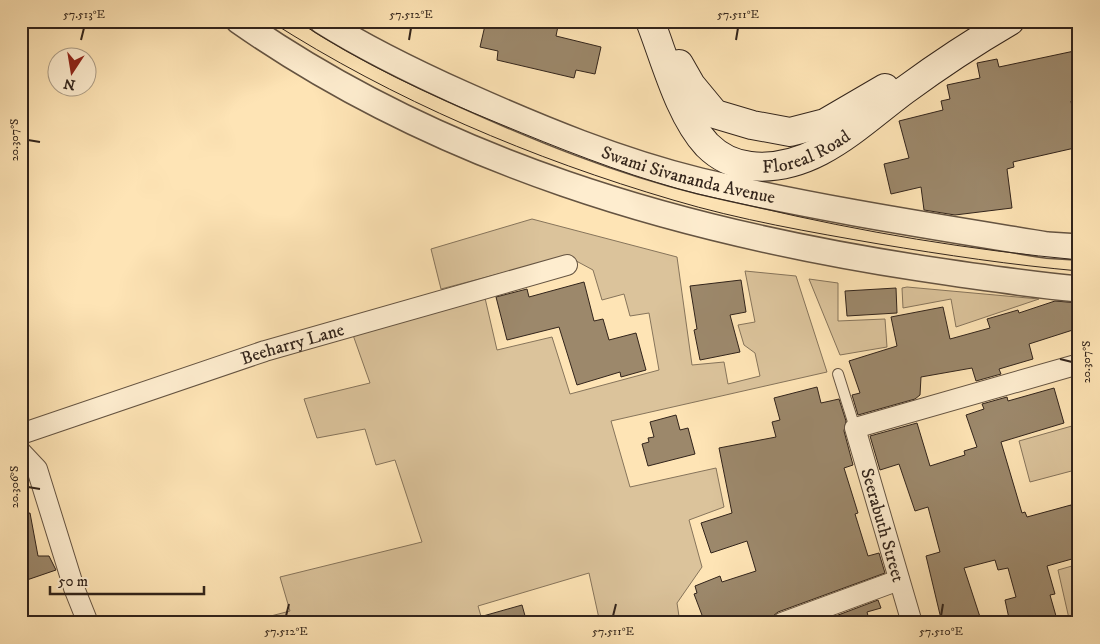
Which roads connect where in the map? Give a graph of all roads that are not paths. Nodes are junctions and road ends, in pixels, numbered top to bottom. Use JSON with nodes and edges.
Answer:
{"nodes":[{"id":1,"x":239,"y":21,"type":"edge"},
{"id":2,"x":322,"y":21,"type":"edge"},
{"id":3,"x":650,"y":21,"type":"edge"},
{"id":4,"x":655,"y":21,"type":"edge"},
{"id":5,"x":1010,"y":21,"type":"edge"},
{"id":6,"x":967,"y":46,"type":"junction"},
{"id":7,"x":1079,"y":247,"type":"edge"},
{"id":8,"x":567,"y":265,"type":"dead end"},
{"id":9,"x":1079,"y":289,"type":"edge"},
{"id":10,"x":1079,"y":364,"type":"edge"},
{"id":11,"x":838,"y":374,"type":"dead end"},
{"id":12,"x":855,"y":428,"type":"junction"},
{"id":13,"x":21,"y":434,"type":"edge"},
{"id":14,"x":21,"y":452,"type":"edge"},
{"id":15,"x":899,"y":580,"type":"junction"},
{"id":16,"x":88,"y":623,"type":"edge"},
{"id":17,"x":782,"y":623,"type":"edge"},
{"id":18,"x":912,"y":623,"type":"edge"}],
"edges":[{"from":1,"to":9,"type":"street"},
{"from":2,"to":7,"type":"street","name":"Swami Sivananda Avenue"},
{"from":3,"to":6,"type":"main road","name":"Floreal Road"},
{"from":4,"to":6,"type":"main road"},
{"from":5,"to":6,"type":"main road","name":"Floreal Road"},
{"from":8,"to":13,"type":"street","name":"Beeharry Lane"},
{"from":10,"to":12,"type":"street"},
{"from":11,"to":12,"type":"lane"},
{"from":12,"to":15,"type":"street","name":"Seerabuth Street"},
{"from":14,"to":16,"type":"street"},
{"from":15,"to":17,"type":"street"},
{"from":15,"to":18,"type":"street","name":"Seerabuth Street"}]}
